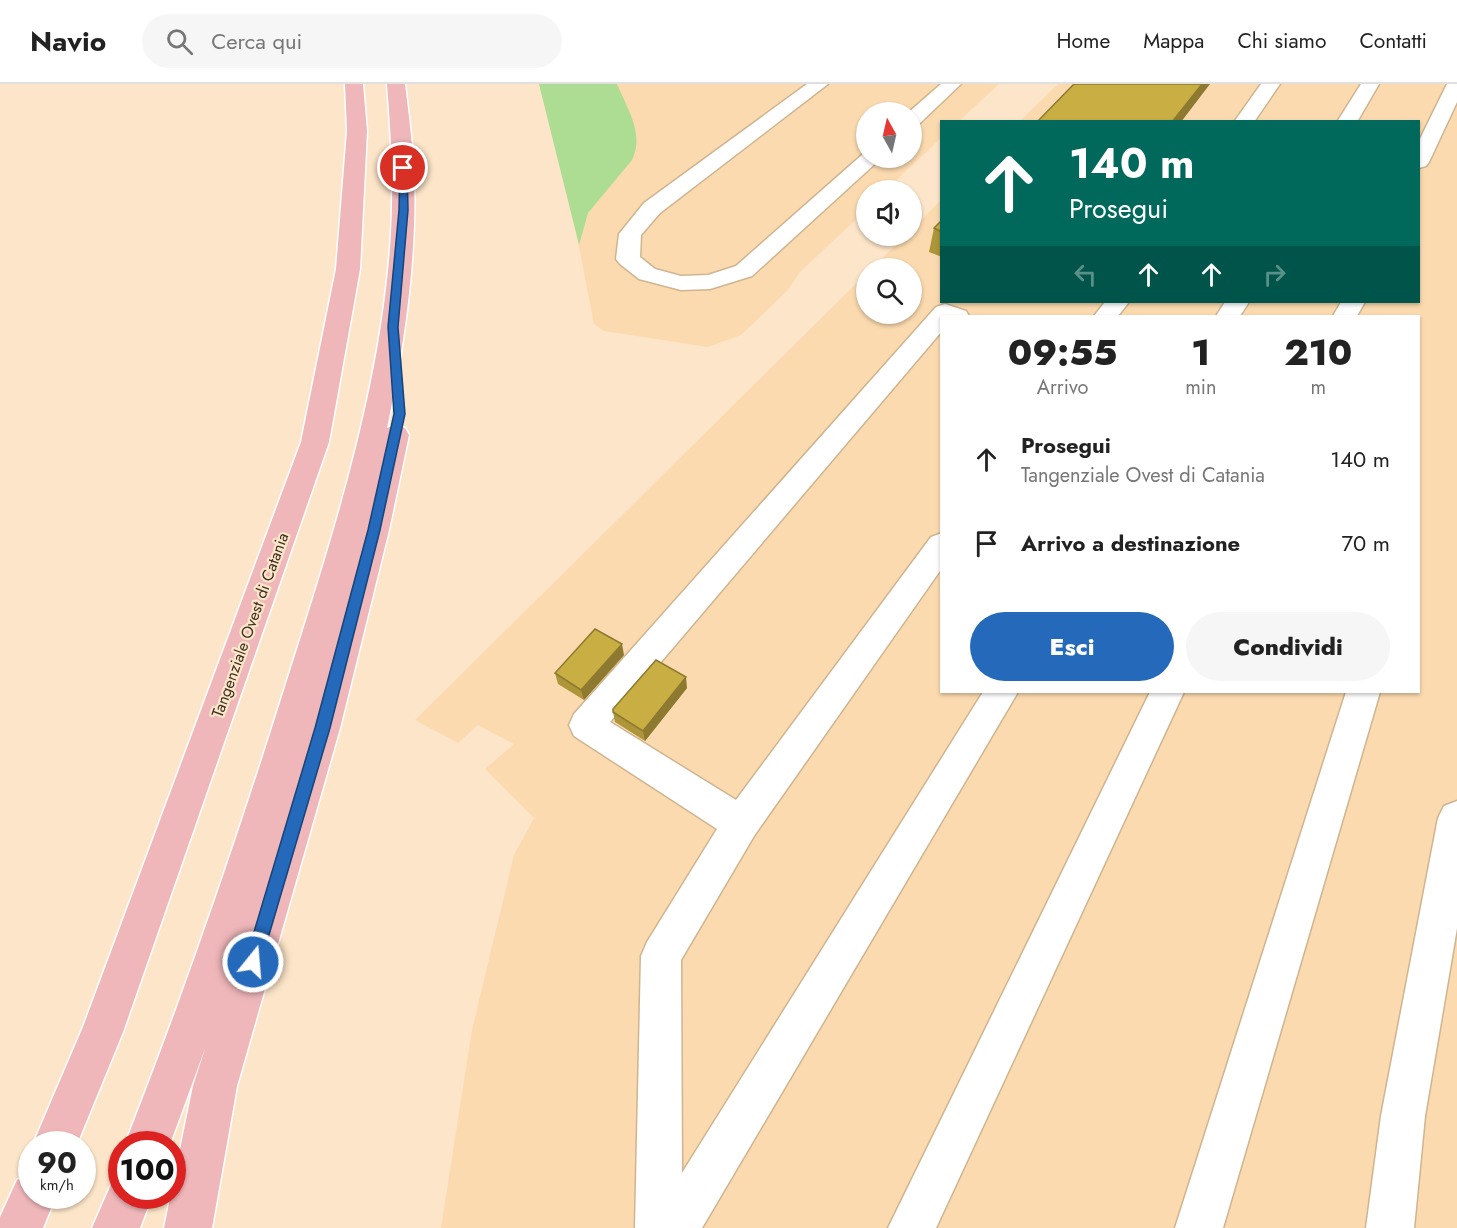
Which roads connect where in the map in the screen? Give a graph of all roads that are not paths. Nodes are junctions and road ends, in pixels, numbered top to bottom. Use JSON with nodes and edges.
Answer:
{"nodes":[{"id":1,"x":354,"y":84,"type":"edge"},
{"id":2,"x":396,"y":84,"type":"edge"},
{"id":3,"x":819,"y":84,"type":"edge"},
{"id":4,"x":952,"y":84,"type":"edge"},
{"id":5,"x":1270,"y":84,"type":"edge"},
{"id":6,"x":1370,"y":84,"type":"edge"},
{"id":7,"x":1456,"y":84,"type":"edge"},
{"id":8,"x":922,"y":111,"type":"edge"},
{"id":9,"x":1245,"y":120,"type":"edge"},
{"id":10,"x":1348,"y":120,"type":"edge"},
{"id":11,"x":1420,"y":160,"type":"edge"},
{"id":12,"x":859,"y":168,"type":"edge"},
{"id":13,"x":1116,"y":303,"type":"edge"},
{"id":14,"x":1107,"y":315,"type":"edge"},
{"id":15,"x":940,"y":318,"type":"edge"},
{"id":16,"x":393,"y":327,"type":"junction"},
{"id":17,"x":940,"y":548,"type":"edge"},
{"id":18,"x":1000,"y":693,"type":"edge"},
{"id":19,"x":1167,"y":693,"type":"edge"},
{"id":20,"x":1363,"y":693,"type":"edge"},
{"id":21,"x":1457,"y":818,"type":"edge"},
{"id":22,"x":741,"y":824,"type":"junction"},
{"id":23,"x":60,"y":1131,"type":"edge"},
{"id":24,"x":153,"y":1131,"type":"edge"},
{"id":25,"x":27,"y":1209,"type":"edge"},
{"id":26,"x":124,"y":1209,"type":"edge"},
{"id":27,"x":19,"y":1228,"type":"edge"},
{"id":28,"x":116,"y":1228,"type":"edge"},
{"id":29,"x":188,"y":1228,"type":"edge"},
{"id":30,"x":659,"y":1228,"type":"edge"},
{"id":31,"x":675,"y":1228,"type":"edge"},
{"id":32,"x":912,"y":1228,"type":"edge"},
{"id":33,"x":1199,"y":1228,"type":"edge"},
{"id":34,"x":1390,"y":1228,"type":"edge"}],
"edges":[{"from":1,"to":23,"type":"highway","name":"Tangenziale Ovest di Catania"},
{"from":2,"to":16,"type":"highway"},
{"from":3,"to":12,"type":"lane"},
{"from":4,"to":8,"type":"lane"},
{"from":5,"to":9,"type":"lane"},
{"from":6,"to":10,"type":"lane"},
{"from":7,"to":11,"type":"lane"},
{"from":13,"to":14,"type":"lane"},
{"from":15,"to":22,"type":"lane"},
{"from":16,"to":24,"type":"highway"},
{"from":16,"to":29,"type":"highway"},
{"from":17,"to":22,"type":"lane"},
{"from":18,"to":31,"type":"lane"},
{"from":19,"to":32,"type":"lane"},
{"from":20,"to":33,"type":"lane"},
{"from":21,"to":34,"type":"lane"},
{"from":22,"to":30,"type":"lane"},
{"from":25,"to":27,"type":"highway"},
{"from":26,"to":28,"type":"highway"}]}
